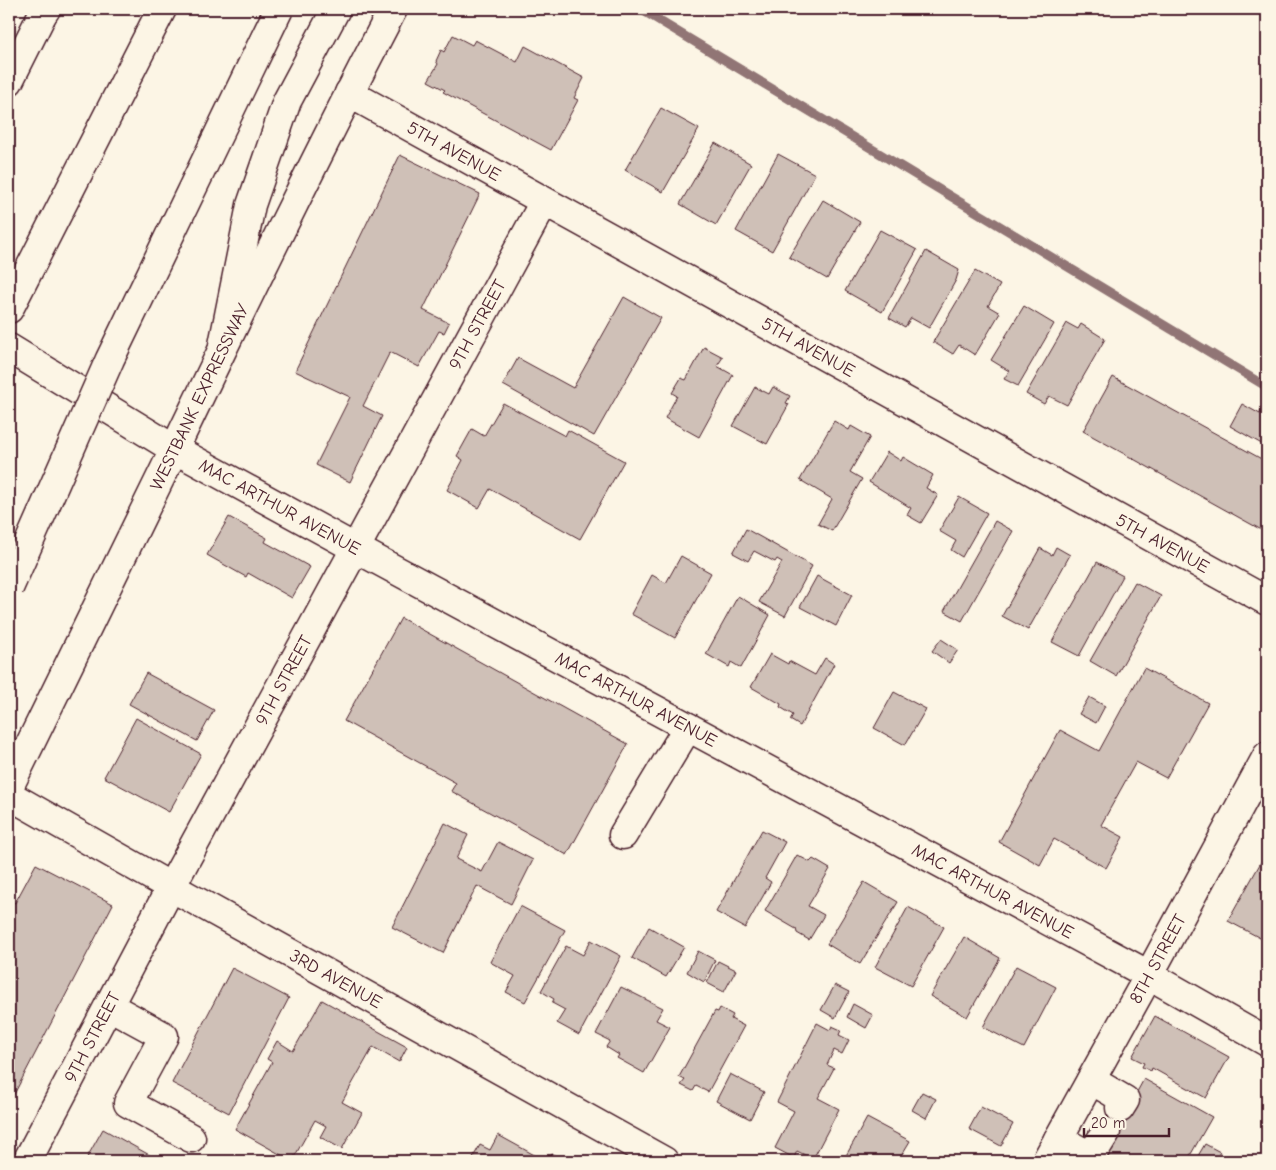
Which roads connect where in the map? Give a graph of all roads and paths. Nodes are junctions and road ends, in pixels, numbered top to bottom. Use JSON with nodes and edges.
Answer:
{"nodes":[{"id":1,"x":162,"y":9,"type":"edge"},
{"id":2,"x":279,"y":9,"type":"edge"},
{"id":3,"x":336,"y":9,"type":"edge"},
{"id":4,"x":393,"y":9,"type":"edge"},
{"id":5,"x":45,"y":10,"type":"edge"},
{"id":6,"x":9,"y":81,"type":"edge"},
{"id":7,"x":349,"y":93,"type":"junction"},
{"id":8,"x":544,"y":202,"type":"junction"},
{"id":9,"x":9,"y":309,"type":"edge"},
{"id":10,"x":224,"y":345,"type":"junction"},
{"id":11,"x":9,"y":348,"type":"edge"},
{"id":12,"x":174,"y":449,"type":"junction"},
{"id":13,"x":355,"y":548,"type":"junction"},
{"id":14,"x":9,"y":588,"type":"edge"},
{"id":15,"x":1267,"y":600,"type":"edge"},
{"id":16,"x":688,"y":727,"type":"junction"},
{"id":17,"x":1267,"y":756,"type":"edge"},
{"id":18,"x":9,"y":787,"type":"edge"},
{"id":19,"x":9,"y":795,"type":"edge"},
{"id":20,"x":623,"y":835,"type":"dead end"},
{"id":21,"x":171,"y":887,"type":"junction"},
{"id":22,"x":1149,"y":975,"type":"junction"},
{"id":23,"x":109,"y":1006,"type":"junction"},
{"id":24,"x":1267,"y":1042,"type":"edge"},
{"id":25,"x":1091,"y":1080,"type":"junction"},
{"id":26,"x":1120,"y":1108,"type":"dead end"},
{"id":27,"x":1106,"y":1132,"type":"dead end"},
{"id":28,"x":191,"y":1138,"type":"dead end"},
{"id":29,"x":1052,"y":1150,"type":"edge"},
{"id":30,"x":1090,"y":1159,"type":"edge"},
{"id":31,"x":27,"y":1161,"type":"edge"},
{"id":32,"x":664,"y":1161,"type":"edge"}],
"edges":[{"from":1,"to":9,"type":"main road"},
{"from":2,"to":14,"type":"main road","bridge":true},
{"from":3,"to":10,"type":"main road"},
{"from":4,"to":7,"type":"main road","name":"WESTBANK EXPRESSWAY"},
{"from":5,"to":6,"type":"main road"},
{"from":7,"to":8,"type":"main road","name":"5TH AVENUE"},
{"from":7,"to":10,"type":"main road","name":"WESTBANK EXPRESSWAY"},
{"from":8,"to":13,"type":"main road","name":"9TH STREET"},
{"from":8,"to":15,"type":"main road","name":"5TH AVENUE"},
{"from":10,"to":12,"type":"main road","name":"WESTBANK EXPRESSWAY"},
{"from":11,"to":12,"type":"main road","name":"MAC ARTHUR AVENUE"},
{"from":12,"to":13,"type":"main road","name":"MAC ARTHUR AVENUE"},
{"from":12,"to":18,"type":"main road","name":"WESTBANK EXPRESSWAY"},
{"from":13,"to":16,"type":"main road","name":"MAC ARTHUR AVENUE"},
{"from":13,"to":21,"type":"main road","name":"9TH STREET"},
{"from":16,"to":20,"type":"main road"},
{"from":16,"to":22,"type":"main road","name":"MAC ARTHUR AVENUE"},
{"from":17,"to":22,"type":"main road","name":"8TH STREET"},
{"from":19,"to":21,"type":"main road","name":"3RD AVENUE"},
{"from":21,"to":23,"type":"main road","name":"9TH STREET"},
{"from":21,"to":32,"type":"main road","name":"3RD AVENUE"},
{"from":22,"to":24,"type":"main road","name":"MAC ARTHUR AVENUE"},
{"from":22,"to":25,"type":"main road","name":"8TH STREET"},
{"from":23,"to":28,"type":"main road"},
{"from":23,"to":31,"type":"main road","name":"9TH STREET"},
{"from":25,"to":26,"type":"main road"},
{"from":25,"to":29,"type":"main road","name":"8TH STREET"},
{"from":27,"to":30,"type":"main road"},
{"from":29,"to":30,"type":"main road"}]}
